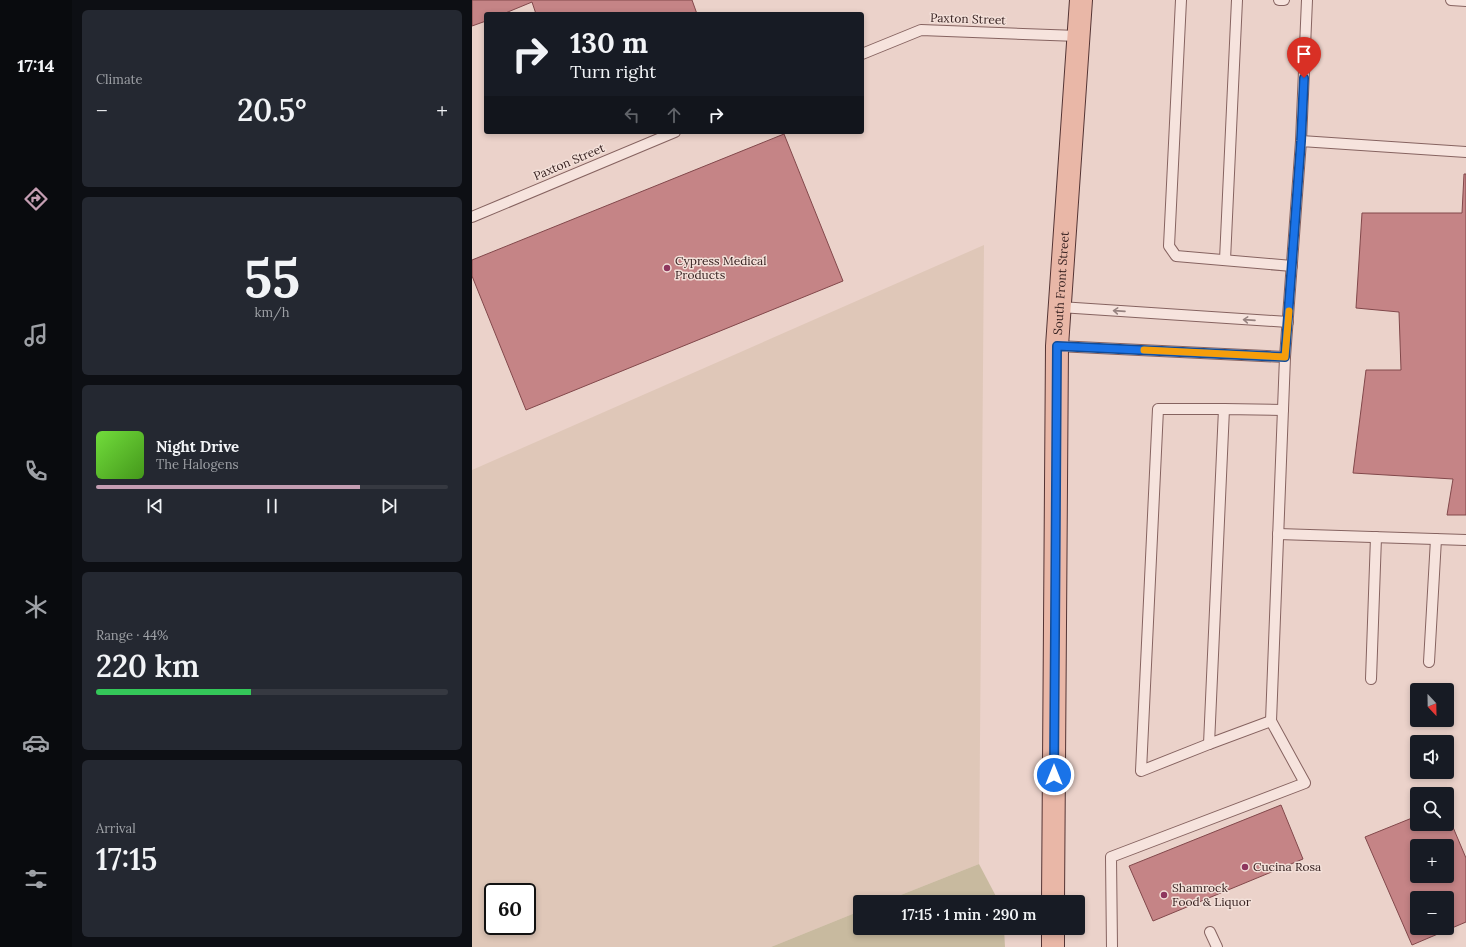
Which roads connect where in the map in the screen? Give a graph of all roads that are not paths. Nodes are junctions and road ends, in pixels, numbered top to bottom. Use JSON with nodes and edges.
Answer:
{"nodes":[{"id":1,"x":1081,"y":0,"type":"edge"},
{"id":2,"x":1181,"y":0,"type":"edge"},
{"id":3,"x":1237,"y":0,"type":"edge"},
{"id":4,"x":1279,"y":0,"type":"edge"},
{"id":5,"x":1284,"y":0,"type":"edge"},
{"id":6,"x":1307,"y":0,"type":"edge"},
{"id":7,"x":1451,"y":0,"type":"edge"},
{"id":8,"x":1466,"y":1,"type":"edge"},
{"id":9,"x":1078,"y":36,"type":"junction"},
{"id":10,"x":864,"y":53,"type":"edge"},
{"id":11,"x":670,"y":134,"type":"edge"},
{"id":12,"x":1301,"y":141,"type":"junction"},
{"id":13,"x":1466,"y":152,"type":"edge"},
{"id":14,"x":472,"y":217,"type":"edge"},
{"id":15,"x":1225,"y":260,"type":"junction"},
{"id":16,"x":1292,"y":266,"type":"junction"},
{"id":17,"x":1060,"y":307,"type":"junction"},
{"id":18,"x":1288,"y":322,"type":"junction"},
{"id":19,"x":1057,"y":346,"type":"junction"},
{"id":20,"x":1285,"y":357,"type":"junction"},
{"id":21,"x":1224,"y":409,"type":"junction"},
{"id":22,"x":1283,"y":410,"type":"junction"},
{"id":23,"x":1278,"y":534,"type":"junction"},
{"id":24,"x":1376,"y":537,"type":"junction"},
{"id":25,"x":1436,"y":539,"type":"junction"},
{"id":26,"x":1466,"y":540,"type":"edge"},
{"id":27,"x":1429,"y":662,"type":"dead end"},
{"id":28,"x":1371,"y":679,"type":"dead end"},
{"id":29,"x":1271,"y":721,"type":"junction"},
{"id":30,"x":1209,"y":744,"type":"junction"},
{"id":31,"x":1053,"y":895,"type":"edge"},
{"id":32,"x":1210,"y":932,"type":"dead end"},
{"id":33,"x":1053,"y":935,"type":"edge"},
{"id":34,"x":1053,"y":947,"type":"edge"},
{"id":35,"x":1112,"y":947,"type":"edge"},
{"id":36,"x":1217,"y":947,"type":"edge"}],
"edges":[{"from":1,"to":9,"type":"main road","name":"South Front Street"},
{"from":2,"to":15,"type":"lane"},
{"from":3,"to":15,"type":"lane"},
{"from":4,"to":5,"type":"lane"},
{"from":6,"to":12,"type":"lane"},
{"from":7,"to":8,"type":"lane"},
{"from":9,"to":10,"type":"lane","name":"Paxton Street"},
{"from":9,"to":17,"type":"main road","name":"South Front Street"},
{"from":11,"to":14,"type":"lane","name":"Paxton Street"},
{"from":12,"to":13,"type":"lane"},
{"from":12,"to":16,"type":"lane"},
{"from":15,"to":16,"type":"lane"},
{"from":16,"to":18,"type":"lane"},
{"from":18,"to":17,"type":"lane","one_way":true},
{"from":17,"to":19,"type":"main road","name":"South Front Street"},
{"from":18,"to":20,"type":"lane"},
{"from":19,"to":20,"type":"lane"},
{"from":19,"to":31,"type":"main road","name":"South Front Street"},
{"from":20,"to":22,"type":"lane"},
{"from":21,"to":22,"type":"lane"},
{"from":21,"to":30,"type":"lane"},
{"from":21,"to":30,"type":"lane"},
{"from":22,"to":23,"type":"lane"},
{"from":23,"to":24,"type":"lane"},
{"from":23,"to":29,"type":"lane"},
{"from":24,"to":25,"type":"lane"},
{"from":24,"to":28,"type":"lane"},
{"from":25,"to":26,"type":"lane"},
{"from":25,"to":27,"type":"lane"},
{"from":29,"to":30,"type":"lane"},
{"from":29,"to":35,"type":"lane"},
{"from":32,"to":36,"type":"lane"},
{"from":33,"to":34,"type":"main road"}]}
